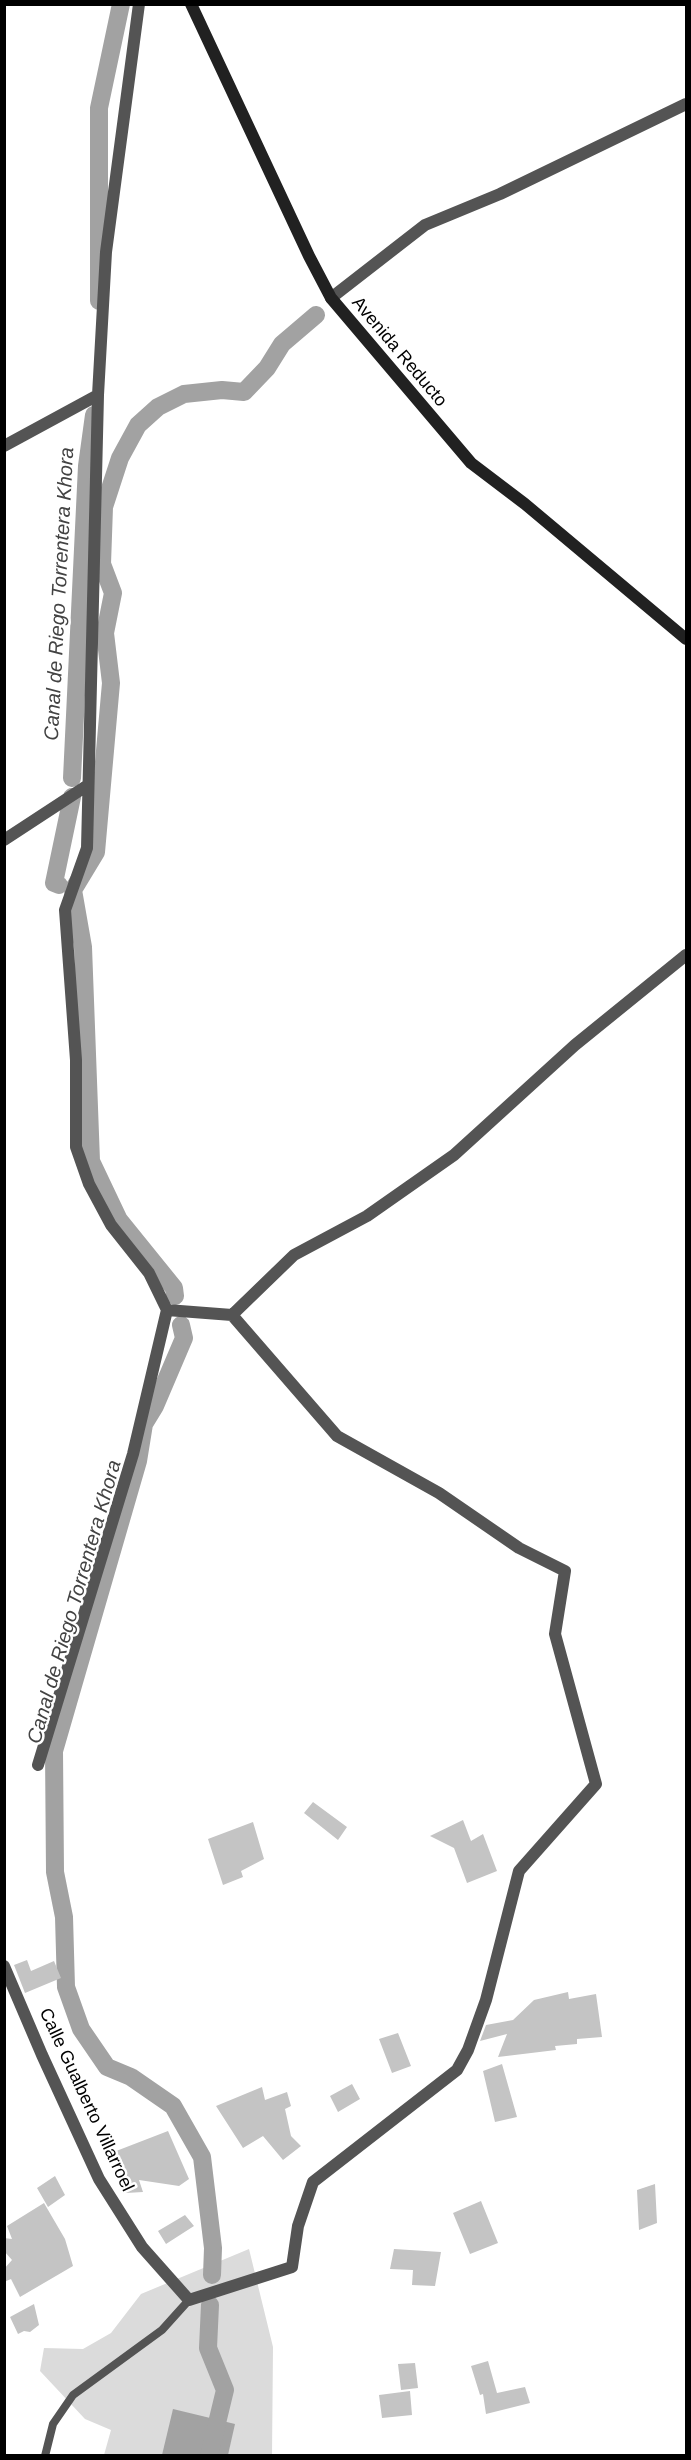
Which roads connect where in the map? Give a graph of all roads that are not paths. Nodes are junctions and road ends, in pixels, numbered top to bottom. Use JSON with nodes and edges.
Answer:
{"nodes":[{"id":1,"x":139,"y":4,"type":"edge"},
{"id":2,"x":191,"y":4,"type":"edge"},
{"id":3,"x":687,"y":104,"type":"edge"},
{"id":4,"x":331,"y":298,"type":"junction"},
{"id":5,"x":98,"y":395,"type":"junction"},
{"id":6,"x":4,"y":446,"type":"edge"},
{"id":7,"x":687,"y":639,"type":"edge"},
{"id":8,"x":88,"y":785,"type":"junction"},
{"id":9,"x":4,"y":840,"type":"edge"},
{"id":10,"x":687,"y":955,"type":"edge"},
{"id":11,"x":167,"y":1310,"type":"junction"},
{"id":12,"x":232,"y":1315,"type":"junction"},
{"id":13,"x":38,"y":1765,"type":"dead end"},
{"id":14,"x":4,"y":1965,"type":"edge"},
{"id":15,"x":189,"y":2300,"type":"junction"},
{"id":16,"x":45,"y":2456,"type":"edge"}],
"edges":[{"from":1,"to":5,"type":"street"},
{"from":2,"to":4,"type":"main road","name":"Avenida Reducto"},
{"from":3,"to":4,"type":"street"},
{"from":4,"to":7,"type":"main road","name":"Avenida Reducto"},
{"from":5,"to":6,"type":"street"},
{"from":5,"to":8,"type":"street"},
{"from":8,"to":9,"type":"street"},
{"from":8,"to":11,"type":"street"},
{"from":10,"to":12,"type":"street"},
{"from":11,"to":12,"type":"street"},
{"from":11,"to":13,"type":"street"},
{"from":12,"to":15,"type":"street"},
{"from":14,"to":15,"type":"street","name":"Calle Gualberto Villarroel"},
{"from":15,"to":16,"type":"lane"}]}
